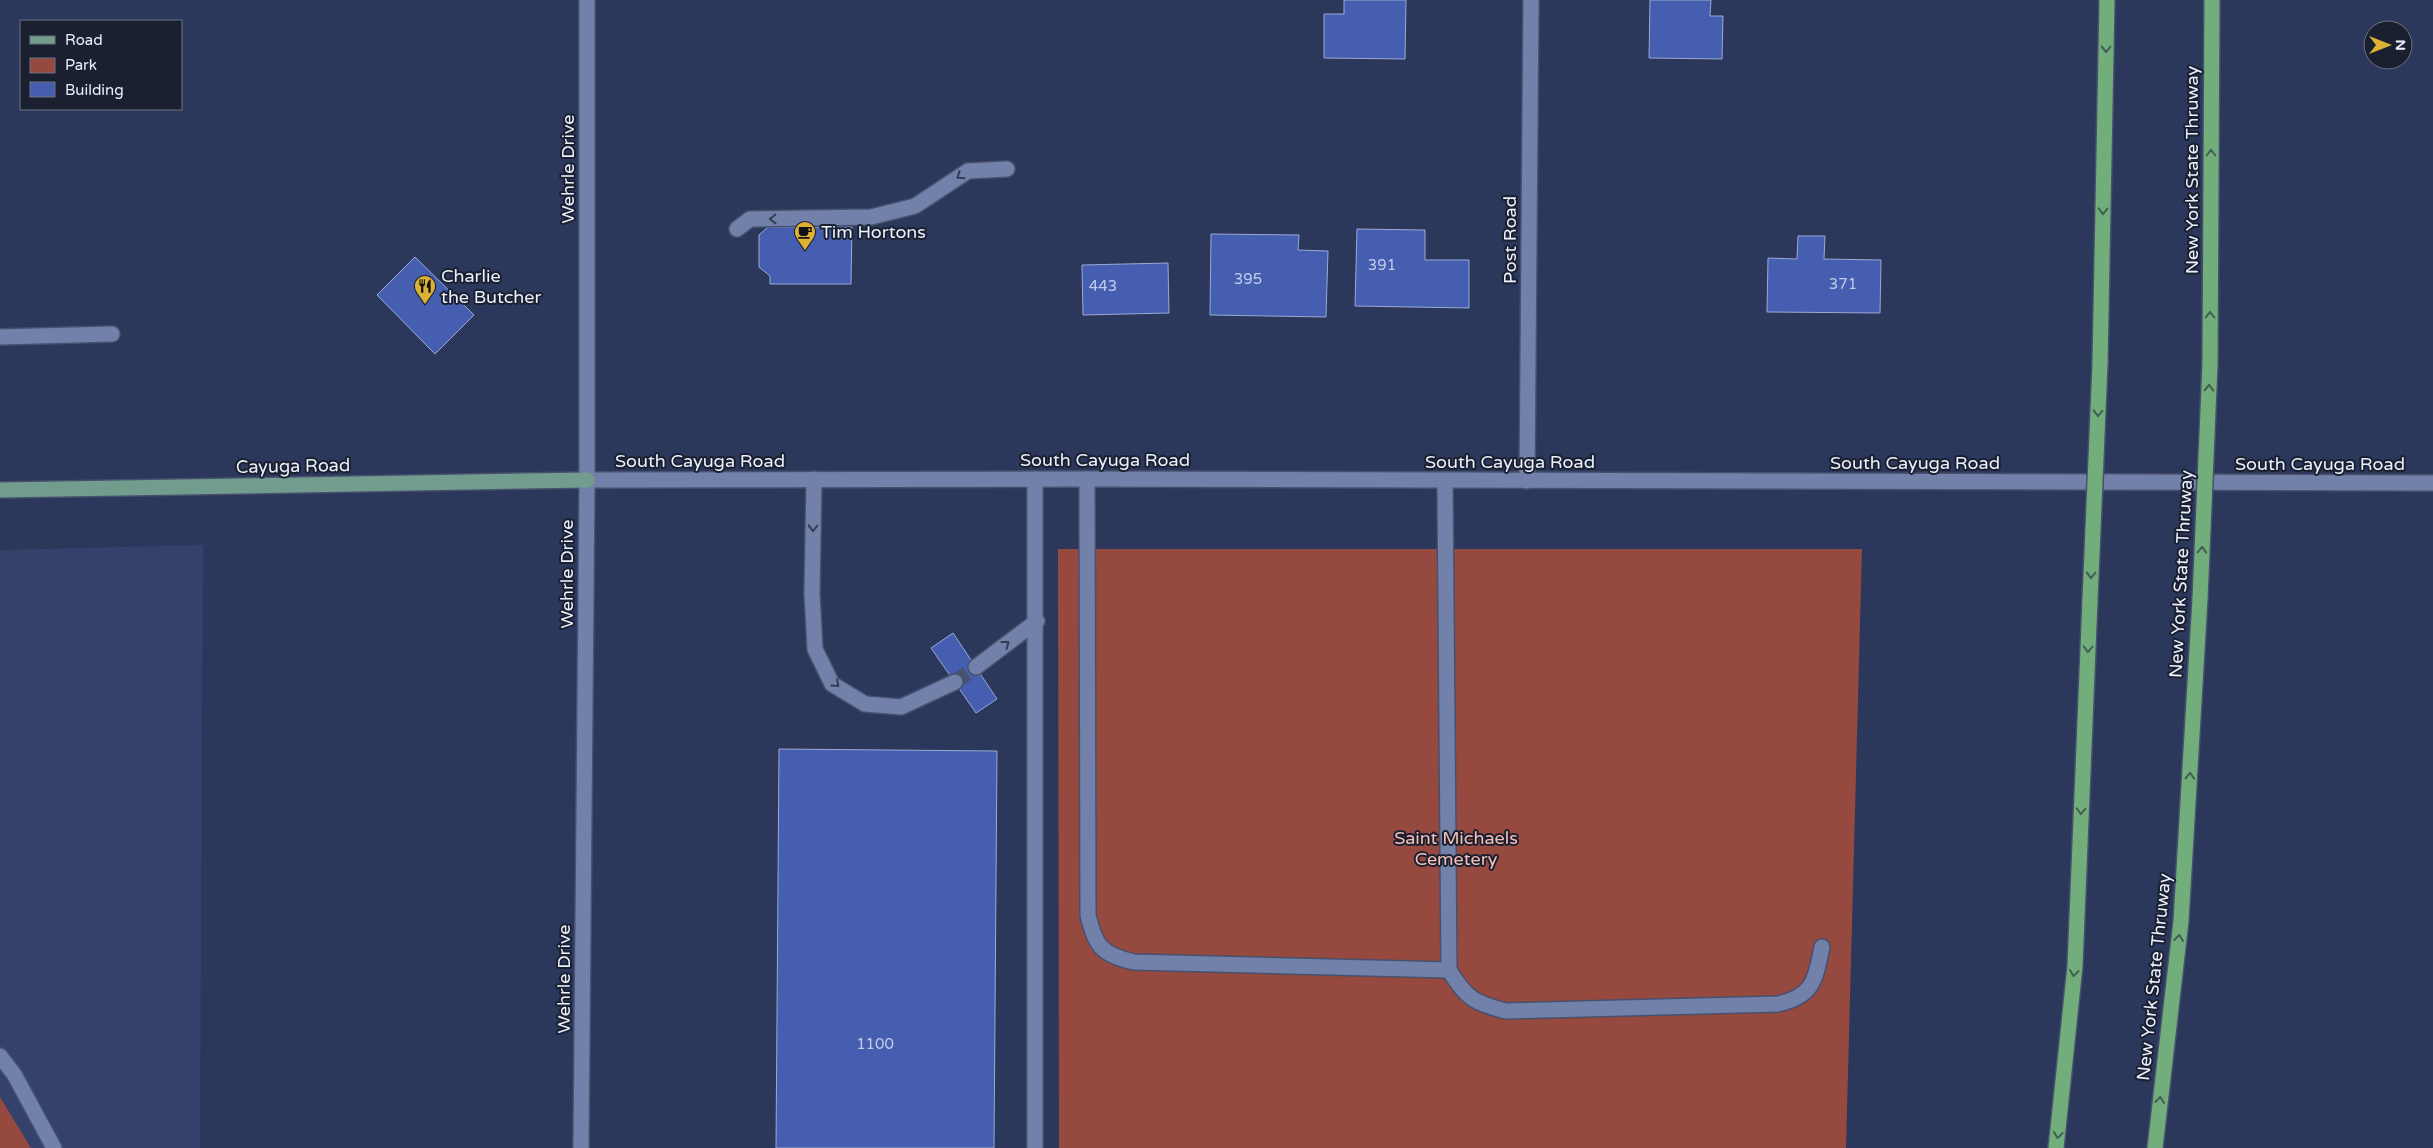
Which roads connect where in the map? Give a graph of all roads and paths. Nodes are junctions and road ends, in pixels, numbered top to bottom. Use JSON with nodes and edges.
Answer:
{"nodes":[{"id":1,"x":587,"y":0,"type":"edge"},
{"id":2,"x":1531,"y":0,"type":"edge"},
{"id":3,"x":2107,"y":0,"type":"edge"},
{"id":4,"x":2212,"y":0,"type":"edge"},
{"id":5,"x":1007,"y":169,"type":"dead end"},
{"id":6,"x":737,"y":230,"type":"dead end"},
{"id":7,"x":112,"y":334,"type":"dead end"},
{"id":8,"x":0,"y":337,"type":"edge"},
{"id":9,"x":814,"y":479,"type":"junction"},
{"id":10,"x":1035,"y":479,"type":"junction"},
{"id":11,"x":1087,"y":479,"type":"junction"},
{"id":12,"x":587,"y":480,"type":"junction"},
{"id":13,"x":1445,"y":481,"type":"junction"},
{"id":14,"x":1528,"y":481,"type":"junction"},
{"id":15,"x":2433,"y":483,"type":"edge"},
{"id":16,"x":0,"y":490,"type":"edge"},
{"id":17,"x":1037,"y":621,"type":"junction"},
{"id":18,"x":976,"y":667,"type":"tunnel mouth"},
{"id":19,"x":955,"y":682,"type":"tunnel mouth"},
{"id":20,"x":1822,"y":947,"type":"dead end"},
{"id":21,"x":1449,"y":970,"type":"junction"},
{"id":22,"x":0,"y":1056,"type":"edge"},
{"id":23,"x":54,"y":1148,"type":"edge"},
{"id":24,"x":581,"y":1148,"type":"edge"},
{"id":25,"x":1035,"y":1148,"type":"edge"},
{"id":26,"x":2056,"y":1148,"type":"edge"},
{"id":27,"x":2155,"y":1148,"type":"edge"}],
"edges":[{"from":1,"to":12,"type":"street","name":"Wehrle Drive"},
{"from":2,"to":14,"type":"street","name":"Post Road"},
{"from":3,"to":26,"type":"highway","one_way":true,"bridge":true},
{"from":27,"to":4,"type":"highway","name":"New York State Thruway","one_way":true,"bridge":true},
{"from":5,"to":6,"type":"street","one_way":true},
{"from":7,"to":8,"type":"street"},
{"from":9,"to":10,"type":"street","name":"South Cayuga Road"},
{"from":9,"to":12,"type":"street","name":"South Cayuga Road"},
{"from":9,"to":19,"type":"street","one_way":true},
{"from":10,"to":11,"type":"street","name":"South Cayuga Road"},
{"from":10,"to":17,"type":"street"},
{"from":11,"to":13,"type":"street","name":"South Cayuga Road"},
{"from":11,"to":21,"type":"street"},
{"from":12,"to":16,"type":"main road","name":"Cayuga Road"},
{"from":12,"to":24,"type":"street","name":"Wehrle Drive"},
{"from":13,"to":14,"type":"street","name":"South Cayuga Road"},
{"from":13,"to":21,"type":"street"},
{"from":14,"to":15,"type":"street","name":"South Cayuga Road"},
{"from":18,"to":17,"type":"street","one_way":true},
{"from":17,"to":25,"type":"street"},
{"from":20,"to":21,"type":"street"},
{"from":22,"to":23,"type":"street"}]}
